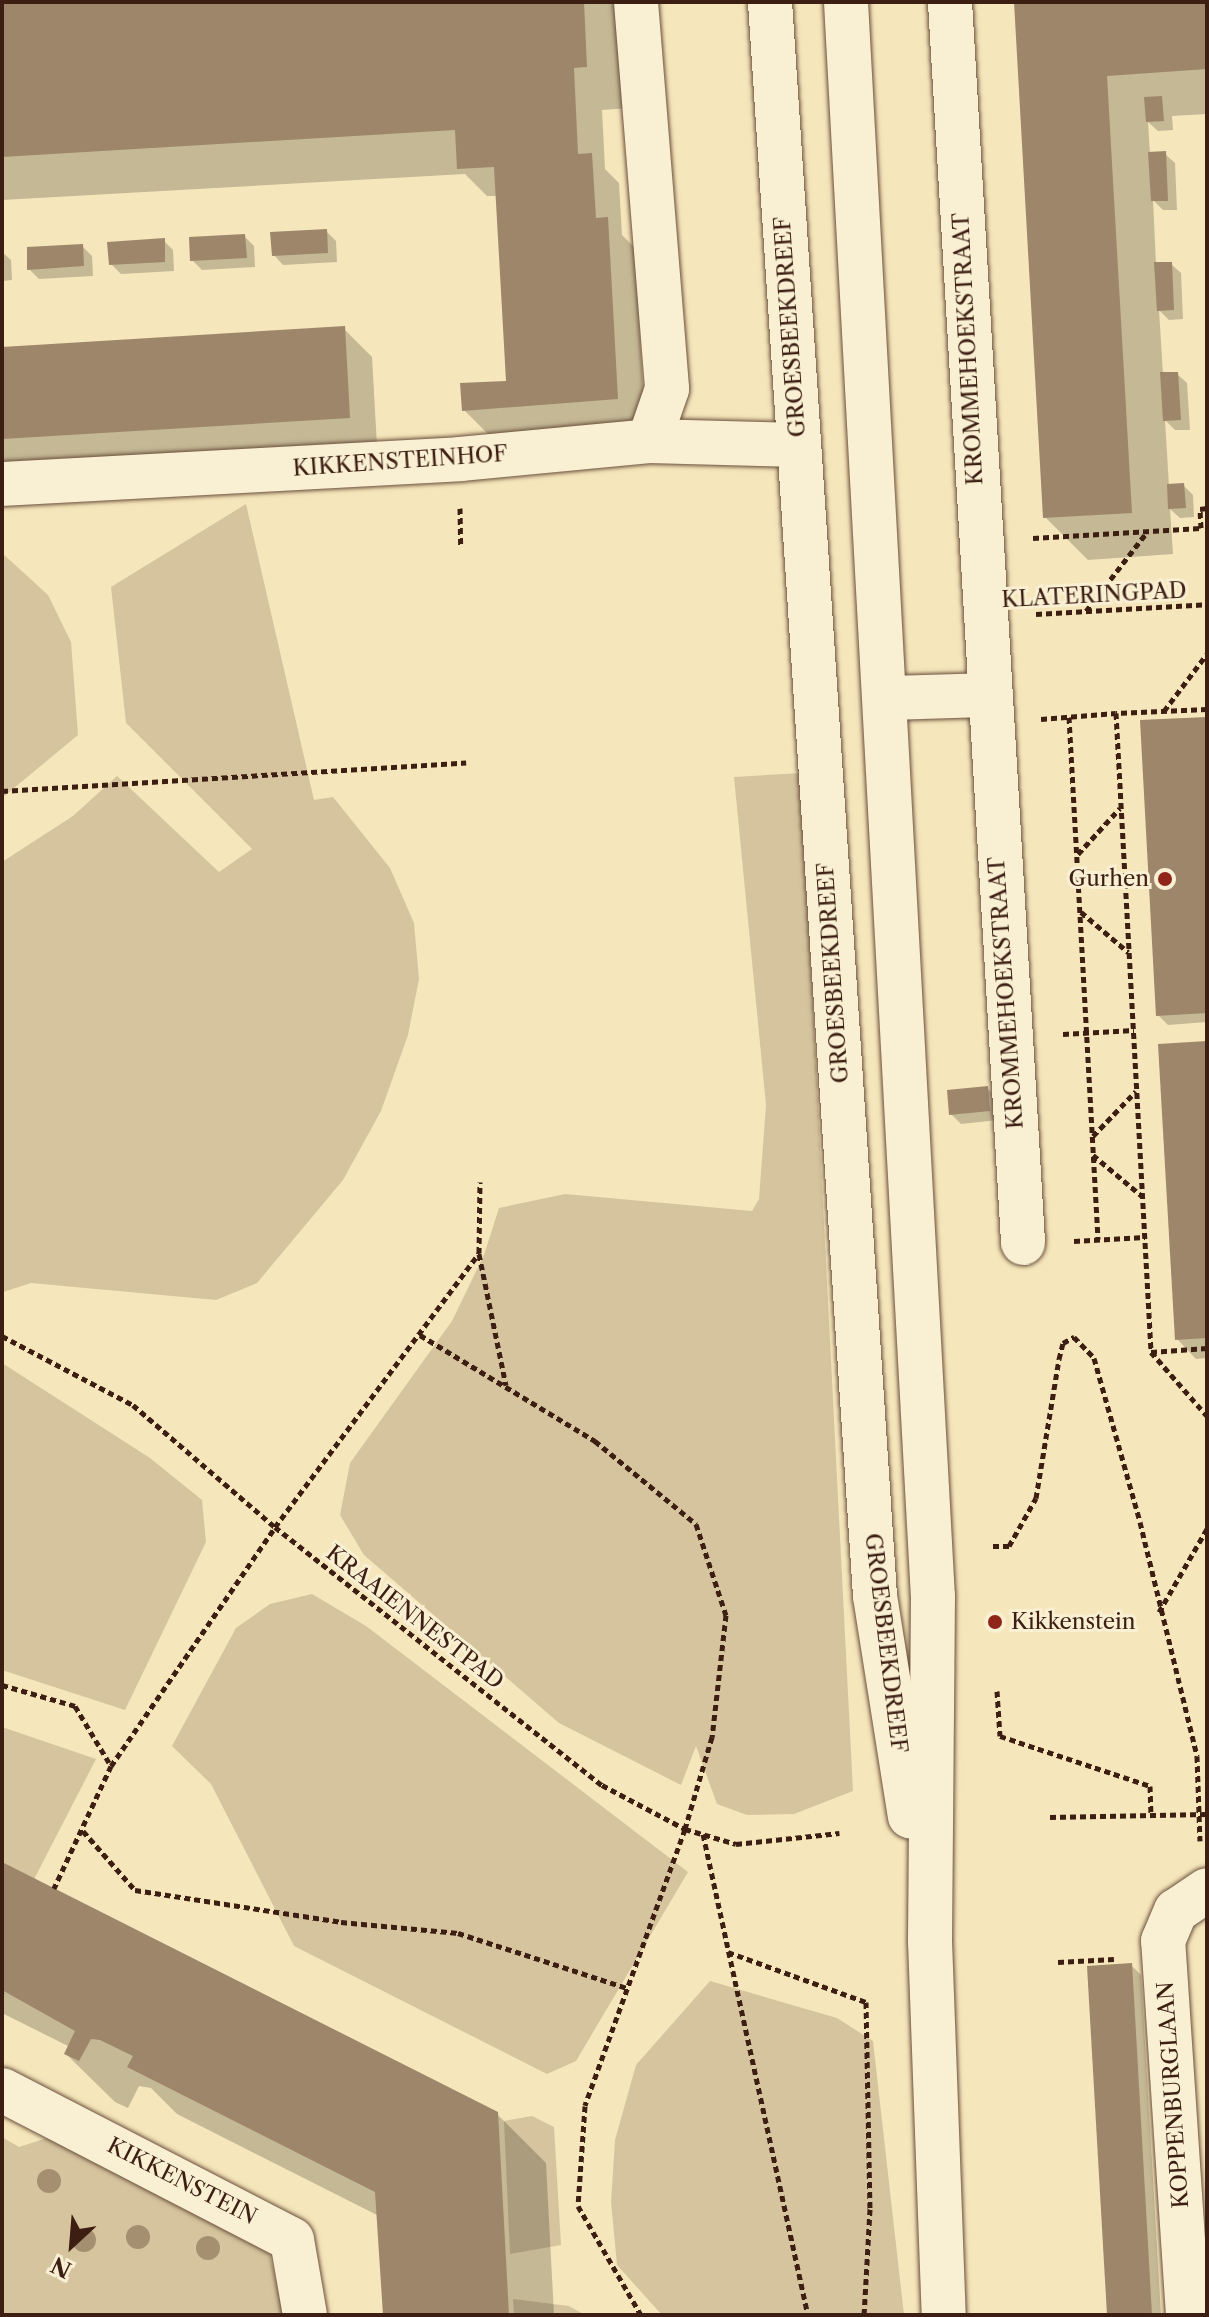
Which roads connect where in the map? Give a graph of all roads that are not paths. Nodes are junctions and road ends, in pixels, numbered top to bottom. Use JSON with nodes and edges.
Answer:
{"nodes":[{"id":1,"x":636,"y":2,"type":"edge"},
{"id":2,"x":770,"y":2,"type":"edge"},
{"id":3,"x":846,"y":2,"type":"edge"},
{"id":4,"x":950,"y":2,"type":"edge"},
{"id":5,"x":649,"y":441,"type":"junction"},
{"id":6,"x":798,"y":445,"type":"junction"},
{"id":7,"x":2,"y":484,"type":"edge"},
{"id":8,"x":887,"y":698,"type":"junction"},
{"id":9,"x":988,"y":709,"type":"junction"},
{"id":10,"x":1023,"y":1243,"type":"road end"},
{"id":11,"x":1204,"y":1890,"type":"edge"},
{"id":12,"x":930,"y":1941,"type":"junction"},
{"id":13,"x":2,"y":2090,"type":"edge"},
{"id":14,"x":305,"y":2315,"type":"edge"},
{"id":15,"x":944,"y":2315,"type":"edge"},
{"id":16,"x":1188,"y":2315,"type":"edge"}],
"edges":[{"from":1,"to":5,"type":"street"},
{"from":2,"to":6,"type":"street","name":"GROESBEEKDREEF"},
{"from":3,"to":8,"type":"street","name":"GROESBEEKDREEF"},
{"from":4,"to":9,"type":"street","name":"KROMMEHOEKSTRAAT"},
{"from":5,"to":6,"type":"street","name":"KIKKENSTEINHOF"},
{"from":5,"to":7,"type":"street","name":"KIKKENSTEINHOF"},
{"from":6,"to":12,"type":"street","name":"GROESBEEKDREEF"},
{"from":8,"to":9,"type":"street"},
{"from":8,"to":12,"type":"street","name":"GROESBEEKDREEF"},
{"from":9,"to":10,"type":"street","name":"KROMMEHOEKSTRAAT"},
{"from":11,"to":16,"type":"street","name":"KOPPENBURGLAAN"},
{"from":12,"to":15,"type":"street","name":"GROESBEEKDREEF"},
{"from":13,"to":14,"type":"street","name":"KIKKENSTEIN"}]}
